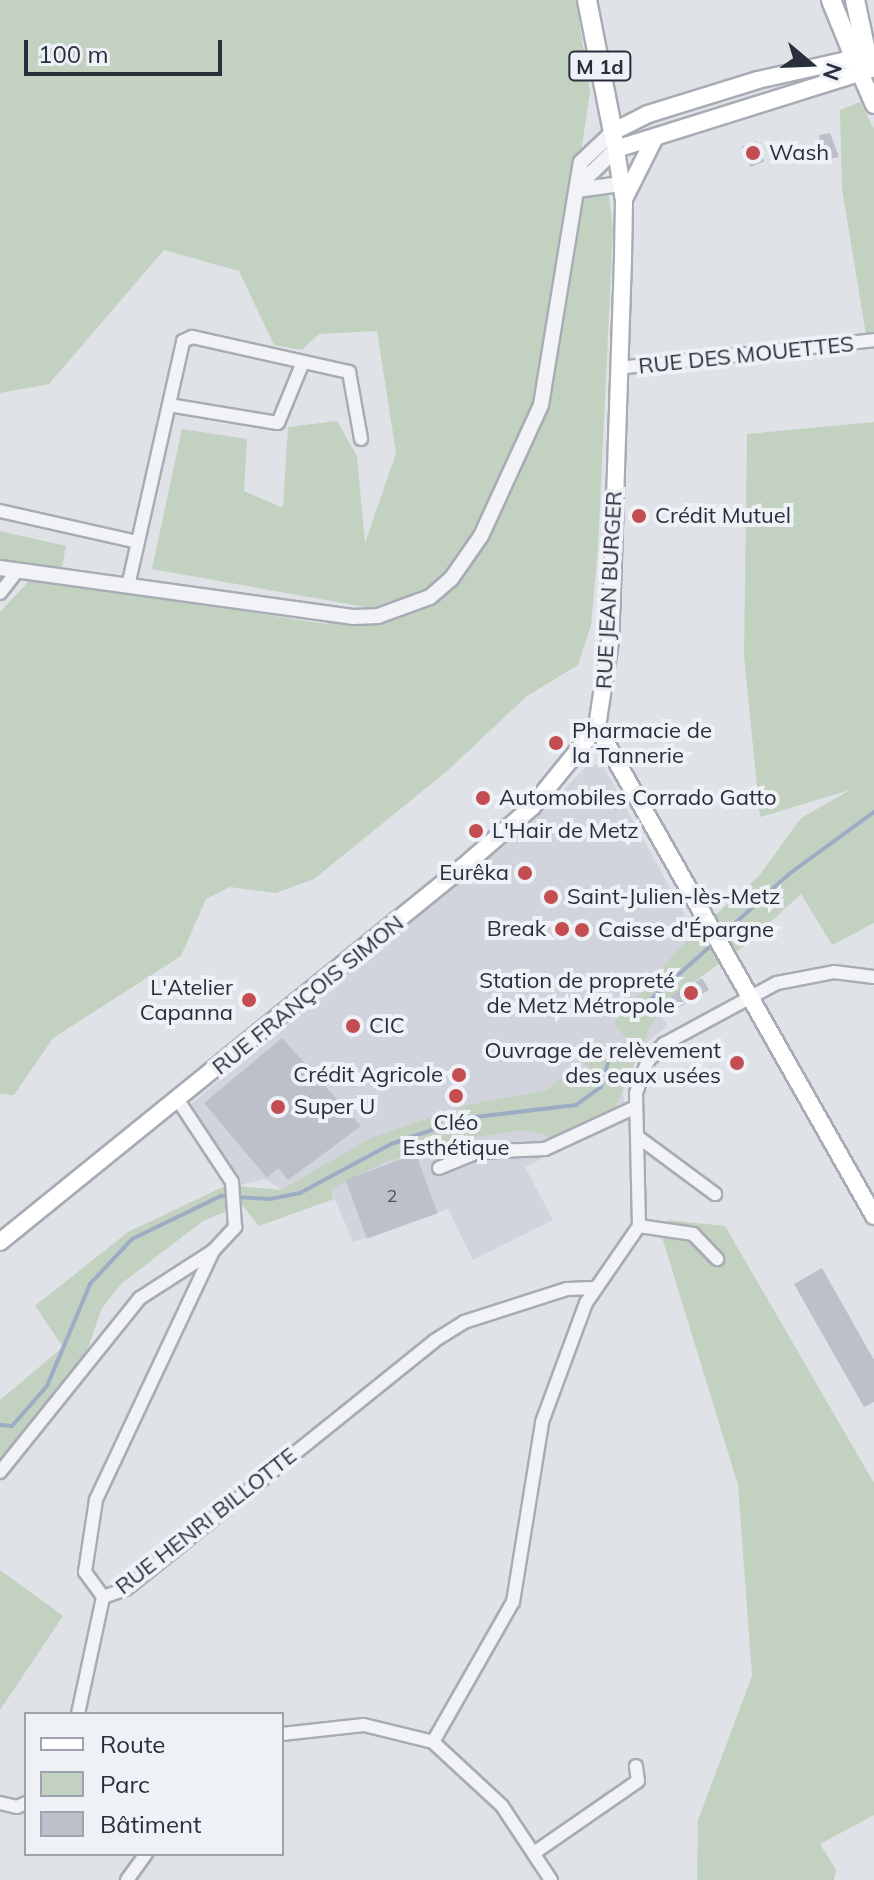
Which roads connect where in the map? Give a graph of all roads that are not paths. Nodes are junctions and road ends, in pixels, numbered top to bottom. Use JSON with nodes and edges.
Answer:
{"nodes":[{"id":1,"x":587,"y":0,"type":"edge"},
{"id":2,"x":831,"y":0,"type":"edge"},
{"id":3,"x":856,"y":0,"type":"edge"},
{"id":4,"x":874,"y":32,"type":"edge"},
{"id":5,"x":869,"y":66,"type":"edge"},
{"id":6,"x":874,"y":105,"type":"edge"},
{"id":7,"x":655,"y":137,"type":"junction"},
{"id":8,"x":615,"y":140,"type":"junction"},
{"id":9,"x":576,"y":190,"type":"junction"},
{"id":10,"x":622,"y":193,"type":"junction"},
{"id":11,"x":874,"y":340,"type":"edge"},
{"id":12,"x":303,"y":362,"type":"junction"},
{"id":13,"x":618,"y":368,"type":"junction"},
{"id":14,"x":169,"y":405,"type":"junction"},
{"id":15,"x":361,"y":439,"type":"dead end"},
{"id":16,"x":0,"y":511,"type":"edge"},
{"id":17,"x":138,"y":542,"type":"junction"},
{"id":18,"x":0,"y":568,"type":"edge"},
{"id":19,"x":18,"y":570,"type":"junction"},
{"id":20,"x":128,"y":586,"type":"junction"},
{"id":21,"x":0,"y":593,"type":"edge"},
{"id":22,"x":597,"y":727,"type":"junction"},
{"id":23,"x":874,"y":977,"type":"edge"},
{"id":24,"x":749,"y":996,"type":"junction"},
{"id":25,"x":178,"y":1100,"type":"junction"},
{"id":26,"x":636,"y":1107,"type":"junction"},
{"id":27,"x":638,"y":1137,"type":"junction"},
{"id":28,"x":439,"y":1168,"type":"dead end"},
{"id":29,"x":715,"y":1194,"type":"dead end"},
{"id":30,"x":874,"y":1216,"type":"edge"},
{"id":31,"x":639,"y":1226,"type":"junction"},
{"id":32,"x":0,"y":1242,"type":"edge"},
{"id":33,"x":213,"y":1251,"type":"junction"},
{"id":34,"x":717,"y":1259,"type":"dead end"},
{"id":35,"x":594,"y":1288,"type":"junction"},
{"id":36,"x":0,"y":1472,"type":"edge"},
{"id":37,"x":103,"y":1597,"type":"junction"},
{"id":38,"x":78,"y":1712,"type":"edge"},
{"id":39,"x":284,"y":1734,"type":"edge"},
{"id":40,"x":433,"y":1742,"type":"junction"},
{"id":41,"x":636,"y":1766,"type":"dead end"},
{"id":42,"x":0,"y":1803,"type":"edge"},
{"id":43,"x":24,"y":1804,"type":"edge"},
{"id":44,"x":534,"y":1853,"type":"junction"},
{"id":45,"x":145,"y":1856,"type":"edge"},
{"id":46,"x":127,"y":1880,"type":"edge"},
{"id":47,"x":551,"y":1880,"type":"edge"}],
"edges":[{"from":1,"to":8,"type":"main road","number":"M 1d"},
{"from":2,"to":5,"type":"main road"},
{"from":3,"to":4,"type":"main road"},
{"from":3,"to":5,"type":"main road"},
{"from":5,"to":6,"type":"main road"},
{"from":5,"to":7,"type":"main road"},
{"from":5,"to":8,"type":"main road"},
{"from":7,"to":8,"type":"main road"},
{"from":7,"to":10,"type":"main road"},
{"from":8,"to":9,"type":"street"},
{"from":8,"to":10,"type":"main road","name":"RUE JEAN BURGER","number":"M 1d"},
{"from":9,"to":10,"type":"street"},
{"from":9,"to":20,"type":"street"},
{"from":10,"to":13,"type":"main road","name":"RUE JEAN BURGER","number":"M 1d"},
{"from":11,"to":13,"type":"street","name":"RUE DES MOUETTES"},
{"from":12,"to":14,"type":"street"},
{"from":12,"to":14,"type":"street"},
{"from":12,"to":15,"type":"street"},
{"from":13,"to":22,"type":"main road","name":"RUE JEAN BURGER","number":"M 1d"},
{"from":14,"to":17,"type":"street"},
{"from":16,"to":17,"type":"street"},
{"from":17,"to":20,"type":"street"},
{"from":18,"to":19,"type":"street"},
{"from":19,"to":20,"type":"street"},
{"from":19,"to":21,"type":"street"},
{"from":22,"to":24,"type":"main road"},
{"from":22,"to":25,"type":"main road","name":"RUE FRANÇOIS SIMON"},
{"from":23,"to":24,"type":"street"},
{"from":24,"to":26,"type":"street"},
{"from":24,"to":30,"type":"main road"},
{"from":25,"to":32,"type":"main road","name":"RUE FRANÇOIS SIMON"},
{"from":25,"to":33,"type":"street"},
{"from":26,"to":27,"type":"street"},
{"from":26,"to":28,"type":"street"},
{"from":27,"to":29,"type":"street"},
{"from":27,"to":31,"type":"street"},
{"from":31,"to":34,"type":"street"},
{"from":31,"to":35,"type":"street"},
{"from":33,"to":36,"type":"street"},
{"from":33,"to":37,"type":"street","name":"RUE HENRI BILLOTTE"},
{"from":35,"to":37,"type":"street","name":"RUE HENRI BILLOTTE"},
{"from":35,"to":40,"type":"street"},
{"from":37,"to":38,"type":"street"},
{"from":39,"to":40,"type":"street"},
{"from":40,"to":44,"type":"street"},
{"from":41,"to":44,"type":"street"},
{"from":42,"to":43,"type":"street"},
{"from":44,"to":47,"type":"street"},
{"from":45,"to":46,"type":"street"}]}
